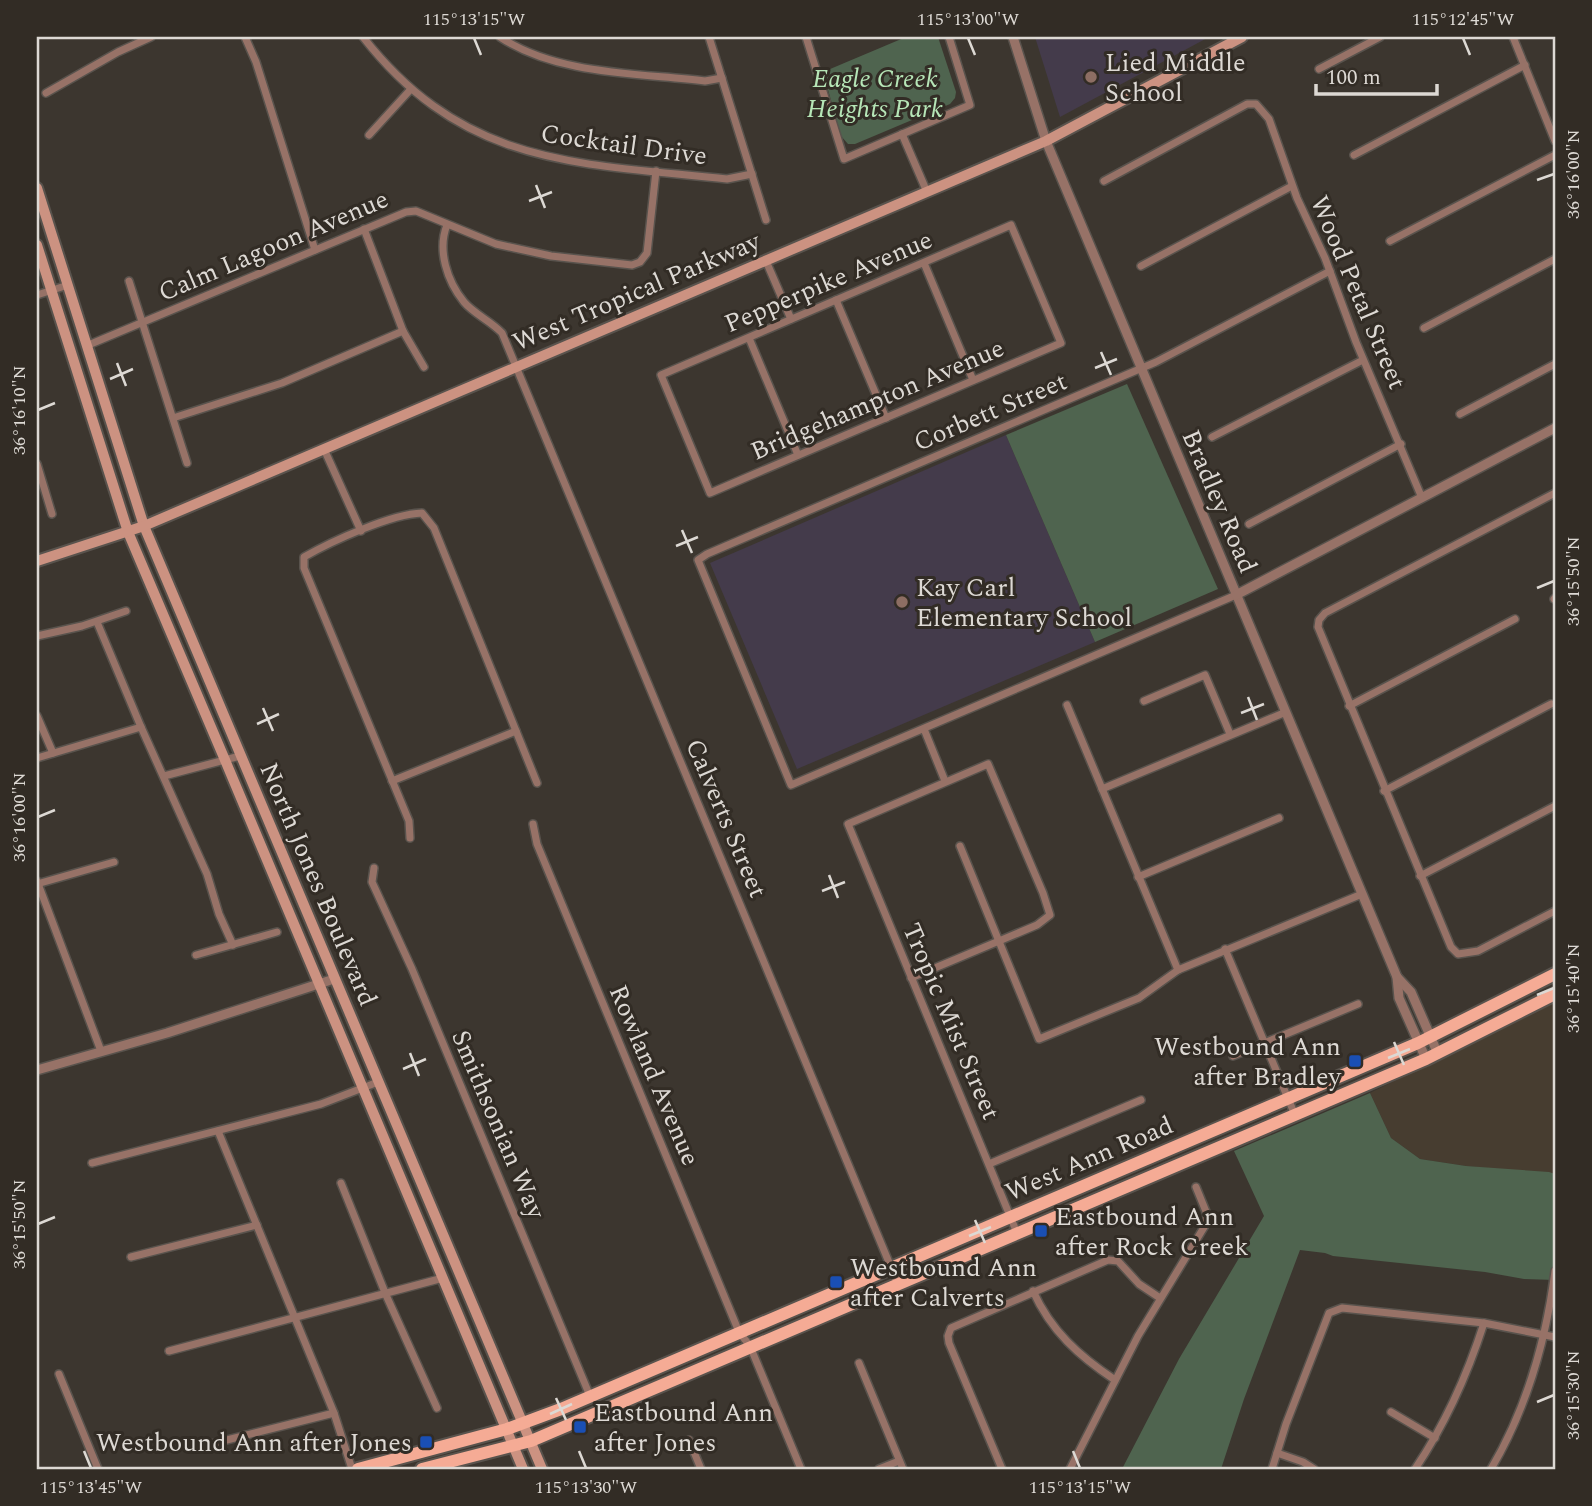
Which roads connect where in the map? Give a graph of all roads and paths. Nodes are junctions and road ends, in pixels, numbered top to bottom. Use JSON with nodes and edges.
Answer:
{"nodes":[{"id":1,"x":151,"y":37,"type":"edge"},
{"id":2,"x":244,"y":37,"type":"edge"},
{"id":3,"x":363,"y":37,"type":"edge"},
{"id":4,"x":500,"y":37,"type":"edge"},
{"id":5,"x":709,"y":37,"type":"edge"},
{"id":6,"x":806,"y":37,"type":"edge"},
{"id":7,"x":949,"y":37,"type":"edge"},
{"id":8,"x":1013,"y":37,"type":"edge"},
{"id":9,"x":1242,"y":37,"type":"edge"},
{"id":10,"x":1380,"y":37,"type":"edge"},
{"id":11,"x":1513,"y":37,"type":"edge"},
{"id":12,"x":1525,"y":65,"type":"junction"},
{"id":13,"x":1319,"y":69,"type":"dead end"},
{"id":14,"x":722,"y":78,"type":"junction"},
{"id":15,"x":411,"y":89,"type":"junction"},
{"id":16,"x":46,"y":93,"type":"dead end"},
{"id":17,"x":902,"y":134,"type":"junction"},
{"id":18,"x":369,"y":135,"type":"dead end"},
{"id":19,"x":1046,"y":141,"type":"junction"},
{"id":20,"x":1555,"y":141,"type":"edge"},
{"id":21,"x":1354,"y":155,"type":"dead end"},
{"id":22,"x":1555,"y":155,"type":"edge"},
{"id":23,"x":656,"y":171,"type":"junction"},
{"id":24,"x":752,"y":174,"type":"junction"},
{"id":25,"x":1104,"y":181,"type":"dead end"},
{"id":26,"x":1292,"y":186,"type":"junction"},
{"id":27,"x":37,"y":188,"type":"edge"},
{"id":28,"x":927,"y":192,"type":"junction"},
{"id":29,"x":766,"y":220,"type":"dead end"},
{"id":30,"x":447,"y":225,"type":"junction"},
{"id":31,"x":364,"y":229,"type":"junction"},
{"id":32,"x":1390,"y":241,"type":"dead end"},
{"id":33,"x":37,"y":245,"type":"edge"},
{"id":34,"x":315,"y":250,"type":"junction"},
{"id":35,"x":1555,"y":259,"type":"edge"},
{"id":36,"x":766,"y":261,"type":"junction"},
{"id":37,"x":924,"y":263,"type":"junction"},
{"id":38,"x":1140,"y":266,"type":"dead end"},
{"id":39,"x":1330,"y":271,"type":"junction"},
{"id":40,"x":129,"y":281,"type":"dead end"},
{"id":41,"x":68,"y":285,"type":"junction"},
{"id":42,"x":51,"y":290,"type":"junction"},
{"id":43,"x":37,"y":295,"type":"edge"},
{"id":44,"x":836,"y":300,"type":"junction"},
{"id":45,"x":791,"y":319,"type":"junction"},
{"id":46,"x":142,"y":323,"type":"junction"},
{"id":47,"x":1424,"y":328,"type":"dead end"},
{"id":48,"x":403,"y":331,"type":"junction"},
{"id":49,"x":749,"y":338,"type":"junction"},
{"id":50,"x":1061,"y":343,"type":"joint"},
{"id":51,"x":86,"y":346,"type":"junction"},
{"id":52,"x":1363,"y":360,"type":"junction"},
{"id":53,"x":1555,"y":364,"type":"edge"},
{"id":54,"x":424,"y":367,"type":"dead end"},
{"id":55,"x":516,"y":367,"type":"junction"},
{"id":56,"x":1142,"y":368,"type":"junction"},
{"id":57,"x":973,"y":380,"type":"junction"},
{"id":58,"x":1460,"y":414,"type":"dead end"},
{"id":59,"x":173,"y":418,"type":"junction"},
{"id":60,"x":886,"y":418,"type":"junction"},
{"id":61,"x":1555,"y":428,"type":"edge"},
{"id":62,"x":1212,"y":437,"type":"dead end"},
{"id":63,"x":1401,"y":444,"type":"junction"},
{"id":64,"x":324,"y":449,"type":"junction"},
{"id":65,"x":798,"y":455,"type":"junction"},
{"id":66,"x":187,"y":463,"type":"dead end"},
{"id":67,"x":37,"y":464,"type":"edge"},
{"id":68,"x":710,"y":493,"type":"joint"},
{"id":69,"x":1555,"y":493,"type":"edge"},
{"id":70,"x":1422,"y":498,"type":"junction"},
{"id":71,"x":52,"y":514,"type":"dead end"},
{"id":72,"x":1249,"y":524,"type":"dead end"},
{"id":73,"x":144,"y":526,"type":"junction"},
{"id":74,"x":361,"y":531,"type":"junction"},
{"id":75,"x":128,"y":532,"type":"junction"},
{"id":76,"x":37,"y":561,"type":"edge"},
{"id":77,"x":1236,"y":595,"type":"junction"},
{"id":78,"x":126,"y":611,"type":"dead end"},
{"id":79,"x":1515,"y":619,"type":"dead end"},
{"id":80,"x":97,"y":622,"type":"junction"},
{"id":81,"x":37,"y":636,"type":"edge"},
{"id":82,"x":1144,"y":701,"type":"dead end"},
{"id":83,"x":1551,"y":704,"type":"dead end"},
{"id":84,"x":1066,"y":705,"type":"dead end"},
{"id":85,"x":1349,"y":706,"type":"junction"},
{"id":86,"x":1286,"y":712,"type":"junction"},
{"id":87,"x":37,"y":716,"type":"edge"},
{"id":88,"x":141,"y":727,"type":"junction"},
{"id":89,"x":924,"y":729,"type":"junction"},
{"id":90,"x":516,"y":731,"type":"junction"},
{"id":91,"x":1230,"y":734,"type":"junction"},
{"id":92,"x":53,"y":753,"type":"junction"},
{"id":93,"x":240,"y":756,"type":"junction"},
{"id":94,"x":37,"y":758,"type":"edge"},
{"id":95,"x":225,"y":760,"type":"junction"},
{"id":96,"x":164,"y":776,"type":"junction"},
{"id":97,"x":391,"y":781,"type":"junction"},
{"id":98,"x":945,"y":781,"type":"junction"},
{"id":99,"x":537,"y":783,"type":"dead end"},
{"id":100,"x":1102,"y":789,"type":"junction"},
{"id":101,"x":1384,"y":791,"type":"junction"},
{"id":102,"x":1555,"y":806,"type":"edge"},
{"id":103,"x":1279,"y":818,"type":"dead end"},
{"id":104,"x":533,"y":824,"type":"dead end"},
{"id":105,"x":410,"y":838,"type":"dead end"},
{"id":106,"x":960,"y":846,"type":"dead end"},
{"id":107,"x":114,"y":862,"type":"dead end"},
{"id":108,"x":374,"y":868,"type":"dead end"},
{"id":109,"x":1420,"y":876,"type":"junction"},
{"id":110,"x":1138,"y":877,"type":"junction"},
{"id":111,"x":37,"y":883,"type":"edge"},
{"id":112,"x":1362,"y":894,"type":"junction"},
{"id":113,"x":1555,"y":911,"type":"edge"},
{"id":114,"x":277,"y":932,"type":"dead end"},
{"id":115,"x":998,"y":942,"type":"junction"},
{"id":116,"x":233,"y":945,"type":"junction"},
{"id":117,"x":1225,"y":949,"type":"junction"},
{"id":118,"x":196,"y":955,"type":"dead end"},
{"id":119,"x":1178,"y":970,"type":"junction"},
{"id":120,"x":1555,"y":974,"type":"edge"},
{"id":121,"x":911,"y":978,"type":"junction"},
{"id":122,"x":334,"y":979,"type":"junction"},
{"id":123,"x":320,"y":984,"type":"junction"},
{"id":124,"x":1555,"y":994,"type":"edge"},
{"id":125,"x":1358,"y":1004,"type":"dead end"},
{"id":126,"x":1424,"y":1040,"type":"junction"},
{"id":127,"x":1265,"y":1043,"type":"junction"},
{"id":128,"x":101,"y":1051,"type":"junction"},
{"id":129,"x":1233,"y":1056,"type":"dead end"},
{"id":130,"x":1432,"y":1056,"type":"junction"},
{"id":131,"x":37,"y":1070,"type":"edge"},
{"id":132,"x":378,"y":1082,"type":"junction"},
{"id":133,"x":363,"y":1089,"type":"junction"},
{"id":134,"x":1288,"y":1099,"type":"junction"},
{"id":135,"x":1141,"y":1100,"type":"dead end"},
{"id":136,"x":1295,"y":1115,"type":"junction"},
{"id":137,"x":218,"y":1131,"type":"junction"},
{"id":138,"x":92,"y":1163,"type":"dead end"},
{"id":139,"x":989,"y":1164,"type":"junction"},
{"id":140,"x":341,"y":1183,"type":"dead end"},
{"id":141,"x":1196,"y":1187,"type":"dead end"},
{"id":142,"x":1010,"y":1216,"type":"junction"},
{"id":143,"x":257,"y":1225,"type":"junction"},
{"id":144,"x":1017,"y":1233,"type":"junction"},
{"id":145,"x":131,"y":1257,"type":"dead end"},
{"id":146,"x":891,"y":1266,"type":"junction"},
{"id":147,"x":1555,"y":1271,"type":"edge"},
{"id":148,"x":443,"y":1278,"type":"junction"},
{"id":149,"x":898,"y":1284,"type":"junction"},
{"id":150,"x":1032,"y":1291,"type":"junction"},
{"id":151,"x":386,"y":1295,"type":"junction"},
{"id":152,"x":1160,"y":1298,"type":"junction"},
{"id":153,"x":296,"y":1319,"type":"junction"},
{"id":154,"x":1484,"y":1323,"type":"junction"},
{"id":155,"x":1543,"y":1336,"type":"junction"},
{"id":156,"x":1555,"y":1337,"type":"edge"},
{"id":157,"x":744,"y":1339,"type":"junction"},
{"id":158,"x":169,"y":1351,"type":"dead end"},
{"id":159,"x":859,"y":1363,"type":"dead end"},
{"id":160,"x":59,"y":1374,"type":"dead end"},
{"id":161,"x":1115,"y":1380,"type":"junction"},
{"id":162,"x":590,"y":1396,"type":"junction"},
{"id":163,"x":437,"y":1408,"type":"dead end"},
{"id":164,"x":1391,"y":1412,"type":"dead end"},
{"id":165,"x":334,"y":1413,"type":"junction"},
{"id":166,"x":524,"y":1423,"type":"junction"},
{"id":167,"x":507,"y":1429,"type":"junction"},
{"id":168,"x":1436,"y":1438,"type":"junction"},
{"id":169,"x":689,"y":1440,"type":"dead end"},
{"id":170,"x":531,"y":1441,"type":"junction"},
{"id":171,"x":207,"y":1445,"type":"dead end"},
{"id":172,"x":513,"y":1446,"type":"junction"},
{"id":173,"x":1277,"y":1453,"type":"junction"},
{"id":174,"x":900,"y":1461,"type":"junction"},
{"id":175,"x":98,"y":1469,"type":"edge"},
{"id":176,"x":352,"y":1469,"type":"edge"},
{"id":177,"x":358,"y":1469,"type":"edge"},
{"id":178,"x":422,"y":1469,"type":"edge"},
{"id":179,"x":523,"y":1469,"type":"edge"},
{"id":180,"x":542,"y":1469,"type":"edge"},
{"id":181,"x":701,"y":1469,"type":"edge"},
{"id":182,"x":801,"y":1469,"type":"edge"},
{"id":183,"x":879,"y":1469,"type":"edge"},
{"id":184,"x":903,"y":1469,"type":"edge"},
{"id":185,"x":1002,"y":1469,"type":"edge"},
{"id":186,"x":1070,"y":1469,"type":"edge"},
{"id":187,"x":1272,"y":1469,"type":"edge"},
{"id":188,"x":1314,"y":1469,"type":"edge"},
{"id":189,"x":1415,"y":1469,"type":"edge"},
{"id":190,"x":1491,"y":1469,"type":"edge"}],
"edges":[{"from":1,"to":16,"type":"street"},
{"from":2,"to":34,"type":"street"},
{"from":3,"to":15,"type":"street","name":"Cocktail Drive"},
{"from":4,"to":14,"type":"street"},
{"from":5,"to":14,"type":"street"},
{"from":6,"to":17,"type":"street"},
{"from":7,"to":17,"type":"street"},
{"from":8,"to":19,"type":"street","name":"Bradley Road"},
{"from":9,"to":19,"type":"main road","name":"West Tropical Parkway"},
{"from":10,"to":13,"type":"street"},
{"from":11,"to":12,"type":"street"},
{"from":12,"to":20,"type":"street"},
{"from":12,"to":21,"type":"street"},
{"from":14,"to":24,"type":"street"},
{"from":15,"to":18,"type":"street"},
{"from":15,"to":23,"type":"street","name":"Cocktail Drive"},
{"from":17,"to":28,"type":"street"},
{"from":19,"to":28,"type":"main road","name":"West Tropical Parkway"},
{"from":19,"to":56,"type":"street","name":"Bradley Road"},
{"from":22,"to":32,"type":"street"},
{"from":23,"to":24,"type":"street","name":"Cocktail Drive"},
{"from":23,"to":30,"type":"street","name":"Calm Lagoon Avenue"},
{"from":24,"to":29,"type":"street"},
{"from":25,"to":26,"type":"street","name":"Wood Petal Street"},
{"from":26,"to":38,"type":"street"},
{"from":26,"to":39,"type":"street","name":"Wood Petal Street"},
{"from":27,"to":41,"type":"main road","name":"North Jones Boulevard"},
{"from":28,"to":36,"type":"main road","name":"West Tropical Parkway"},
{"from":30,"to":31,"type":"street","name":"Calm Lagoon Avenue"},
{"from":30,"to":55,"type":"street","name":"Calverts Street"},
{"from":31,"to":34,"type":"street","name":"Calm Lagoon Avenue"},
{"from":31,"to":48,"type":"street"},
{"from":33,"to":42,"type":"main road","name":"North Jones Boulevard"},
{"from":34,"to":46,"type":"street","name":"Calm Lagoon Avenue"},
{"from":35,"to":47,"type":"street"},
{"from":36,"to":45,"type":"street"},
{"from":36,"to":55,"type":"main road","name":"West Tropical Parkway"},
{"from":37,"to":44,"type":"street","name":"Pepperpike Avenue"},
{"from":37,"to":50,"type":"street","name":"Pepperpike Avenue"},
{"from":37,"to":57,"type":"street"},
{"from":39,"to":52,"type":"street","name":"Wood Petal Street"},
{"from":39,"to":56,"type":"street","name":"Corbett Street"},
{"from":40,"to":46,"type":"street"},
{"from":41,"to":42,"type":"street"},
{"from":41,"to":51,"type":"main road","name":"North Jones Boulevard"},
{"from":42,"to":43,"type":"street"},
{"from":42,"to":75,"type":"main road","name":"North Jones Boulevard"},
{"from":44,"to":45,"type":"street","name":"Pepperpike Avenue"},
{"from":44,"to":60,"type":"street"},
{"from":45,"to":49,"type":"street","name":"Pepperpike Avenue"},
{"from":46,"to":51,"type":"street","name":"Calm Lagoon Avenue"},
{"from":46,"to":59,"type":"street"},
{"from":48,"to":54,"type":"street"},
{"from":48,"to":59,"type":"street"},
{"from":49,"to":65,"type":"street"},
{"from":49,"to":68,"type":"street","name":"Pepperpike Avenue"},
{"from":50,"to":57,"type":"street","name":"Bridgehampton Avenue"},
{"from":51,"to":73,"type":"main road","name":"North Jones Boulevard"},
{"from":52,"to":62,"type":"street"},
{"from":52,"to":63,"type":"street","name":"Wood Petal Street"},
{"from":53,"to":58,"type":"street"},
{"from":55,"to":64,"type":"main road","name":"West Tropical Parkway"},
{"from":55,"to":146,"type":"street","name":"Calverts Street"},
{"from":56,"to":77,"type":"street","name":"Bradley Road"},
{"from":56,"to":89,"type":"street","name":"Corbett Street"},
{"from":57,"to":60,"type":"street","name":"Bridgehampton Avenue"},
{"from":59,"to":66,"type":"street"},
{"from":60,"to":65,"type":"street","name":"Bridgehampton Avenue"},
{"from":61,"to":70,"type":"street"},
{"from":63,"to":70,"type":"street","name":"Wood Petal Street"},
{"from":63,"to":72,"type":"street"},
{"from":64,"to":73,"type":"main road","name":"West Tropical Parkway"},
{"from":64,"to":74,"type":"street"},
{"from":65,"to":68,"type":"street","name":"Bridgehampton Avenue"},
{"from":67,"to":71,"type":"street"},
{"from":69,"to":85,"type":"street"},
{"from":70,"to":77,"type":"street"},
{"from":73,"to":75,"type":"main road","name":"West Tropical Parkway"},
{"from":73,"to":93,"type":"main road","name":"North Jones Boulevard"},
{"from":74,"to":90,"type":"street"},
{"from":74,"to":97,"type":"street"},
{"from":75,"to":76,"type":"main road","name":"West Tropical Parkway"},
{"from":75,"to":95,"type":"main road","name":"North Jones Boulevard"},
{"from":77,"to":86,"type":"street","name":"Bradley Road"},
{"from":77,"to":89,"type":"street"},
{"from":78,"to":80,"type":"street"},
{"from":79,"to":85,"type":"street"},
{"from":80,"to":81,"type":"street"},
{"from":80,"to":88,"type":"street"},
{"from":82,"to":91,"type":"street"},
{"from":83,"to":101,"type":"street"},
{"from":84,"to":100,"type":"street"},
{"from":85,"to":101,"type":"street"},
{"from":86,"to":91,"type":"street"},
{"from":86,"to":112,"type":"street","name":"Bradley Road"},
{"from":87,"to":92,"type":"street"},
{"from":88,"to":92,"type":"street"},
{"from":88,"to":96,"type":"street"},
{"from":89,"to":98,"type":"street"},
{"from":90,"to":97,"type":"street"},
{"from":90,"to":99,"type":"street"},
{"from":91,"to":100,"type":"street"},
{"from":92,"to":94,"type":"street"},
{"from":93,"to":95,"type":"street"},
{"from":93,"to":122,"type":"main road","name":"North Jones Boulevard"},
{"from":95,"to":96,"type":"street"},
{"from":95,"to":123,"type":"main road","name":"North Jones Boulevard"},
{"from":96,"to":116,"type":"street"},
{"from":97,"to":105,"type":"street"},
{"from":98,"to":115,"type":"street"},
{"from":98,"to":121,"type":"street","name":"Tropic Mist Street"},
{"from":100,"to":110,"type":"street"},
{"from":101,"to":109,"type":"street"},
{"from":102,"to":109,"type":"street"},
{"from":103,"to":110,"type":"street"},
{"from":104,"to":157,"type":"street","name":"Rowland Avenue"},
{"from":106,"to":115,"type":"street"},
{"from":107,"to":111,"type":"street"},
{"from":108,"to":162,"type":"street","name":"Smithsonian Way"},
{"from":109,"to":113,"type":"street"},
{"from":110,"to":119,"type":"street"},
{"from":111,"to":128,"type":"street"},
{"from":112,"to":117,"type":"street"},
{"from":112,"to":126,"type":"street","name":"Bradley Road"},
{"from":114,"to":116,"type":"street"},
{"from":115,"to":119,"type":"street"},
{"from":115,"to":121,"type":"street"},
{"from":116,"to":118,"type":"street"},
{"from":117,"to":119,"type":"street"},
{"from":117,"to":127,"type":"street"},
{"from":120,"to":126,"type":"main road","name":"West Ann Road"},
{"from":121,"to":139,"type":"street","name":"Tropic Mist Street"},
{"from":122,"to":123,"type":"street"},
{"from":122,"to":132,"type":"main road","name":"North Jones Boulevard"},
{"from":123,"to":128,"type":"street"},
{"from":123,"to":133,"type":"main road","name":"North Jones Boulevard"},
{"from":124,"to":130,"type":"main road","name":"West Ann Road"},
{"from":125,"to":127,"type":"street"},
{"from":126,"to":130,"type":"street","name":"Bradley Road"},
{"from":126,"to":134,"type":"main road","name":"West Ann Road"},
{"from":127,"to":129,"type":"street"},
{"from":127,"to":134,"type":"street"},
{"from":128,"to":131,"type":"street"},
{"from":130,"to":136,"type":"main road","name":"West Ann Road"},
{"from":132,"to":133,"type":"street"},
{"from":132,"to":166,"type":"main road","name":"North Jones Boulevard"},
{"from":133,"to":137,"type":"street"},
{"from":133,"to":148,"type":"main road","name":"North Jones Boulevard"},
{"from":134,"to":136,"type":"street"},
{"from":134,"to":142,"type":"main road","name":"West Ann Road"},
{"from":135,"to":139,"type":"street"},
{"from":136,"to":144,"type":"main road","name":"West Ann Road"},
{"from":137,"to":138,"type":"street"},
{"from":137,"to":143,"type":"street"},
{"from":139,"to":142,"type":"street","name":"Tropic Mist Street"},
{"from":140,"to":151,"type":"street"},
{"from":141,"to":152,"type":"street"},
{"from":142,"to":144,"type":"street","name":"Tropic Mist Street"},
{"from":142,"to":146,"type":"main road","name":"West Ann Road"},
{"from":143,"to":145,"type":"street"},
{"from":143,"to":153,"type":"street"},
{"from":144,"to":149,"type":"main road","name":"West Ann Road"},
{"from":146,"to":149,"type":"street","name":"Calverts Street"},
{"from":146,"to":157,"type":"main road","name":"West Ann Road"},
{"from":147,"to":155,"type":"street"},
{"from":148,"to":151,"type":"street"},
{"from":148,"to":167,"type":"main road","name":"North Jones Boulevard"},
{"from":149,"to":157,"type":"main road","name":"West Ann Road"},
{"from":150,"to":152,"type":"street"},
{"from":150,"to":161,"type":"street"},
{"from":150,"to":185,"type":"street"},
{"from":151,"to":153,"type":"street"},
{"from":151,"to":163,"type":"street"},
{"from":152,"to":161,"type":"street"},
{"from":153,"to":158,"type":"street"},
{"from":153,"to":165,"type":"street"},
{"from":154,"to":155,"type":"street"},
{"from":154,"to":168,"type":"street"},
{"from":154,"to":173,"type":"street"},
{"from":155,"to":156,"type":"street"},
{"from":155,"to":190,"type":"street"},
{"from":157,"to":162,"type":"main road","name":"West Ann Road"},
{"from":157,"to":170,"type":"main road","name":"West Ann Road"},
{"from":157,"to":182,"type":"street","name":"Rowland Avenue"},
{"from":159,"to":174,"type":"street"},
{"from":160,"to":175,"type":"street"},
{"from":161,"to":186,"type":"street"},
{"from":162,"to":166,"type":"main road","name":"West Ann Road"},
{"from":164,"to":168,"type":"street"},
{"from":165,"to":171,"type":"street"},
{"from":165,"to":176,"type":"street"},
{"from":166,"to":167,"type":"main road","name":"West Ann Road"},
{"from":166,"to":170,"type":"main road","name":"North Jones Boulevard"},
{"from":167,"to":172,"type":"main road","name":"North Jones Boulevard"},
{"from":167,"to":177,"type":"main road","name":"West Ann Road"},
{"from":168,"to":189,"type":"street"},
{"from":169,"to":181,"type":"street"},
{"from":170,"to":172,"type":"main road","name":"West Ann Road"},
{"from":170,"to":180,"type":"main road","name":"North Jones Boulevard"},
{"from":172,"to":178,"type":"main road","name":"West Ann Road"},
{"from":172,"to":179,"type":"main road","name":"North Jones Boulevard"},
{"from":173,"to":187,"type":"street"},
{"from":173,"to":188,"type":"street"},
{"from":174,"to":183,"type":"street"},
{"from":174,"to":184,"type":"street"}]}
